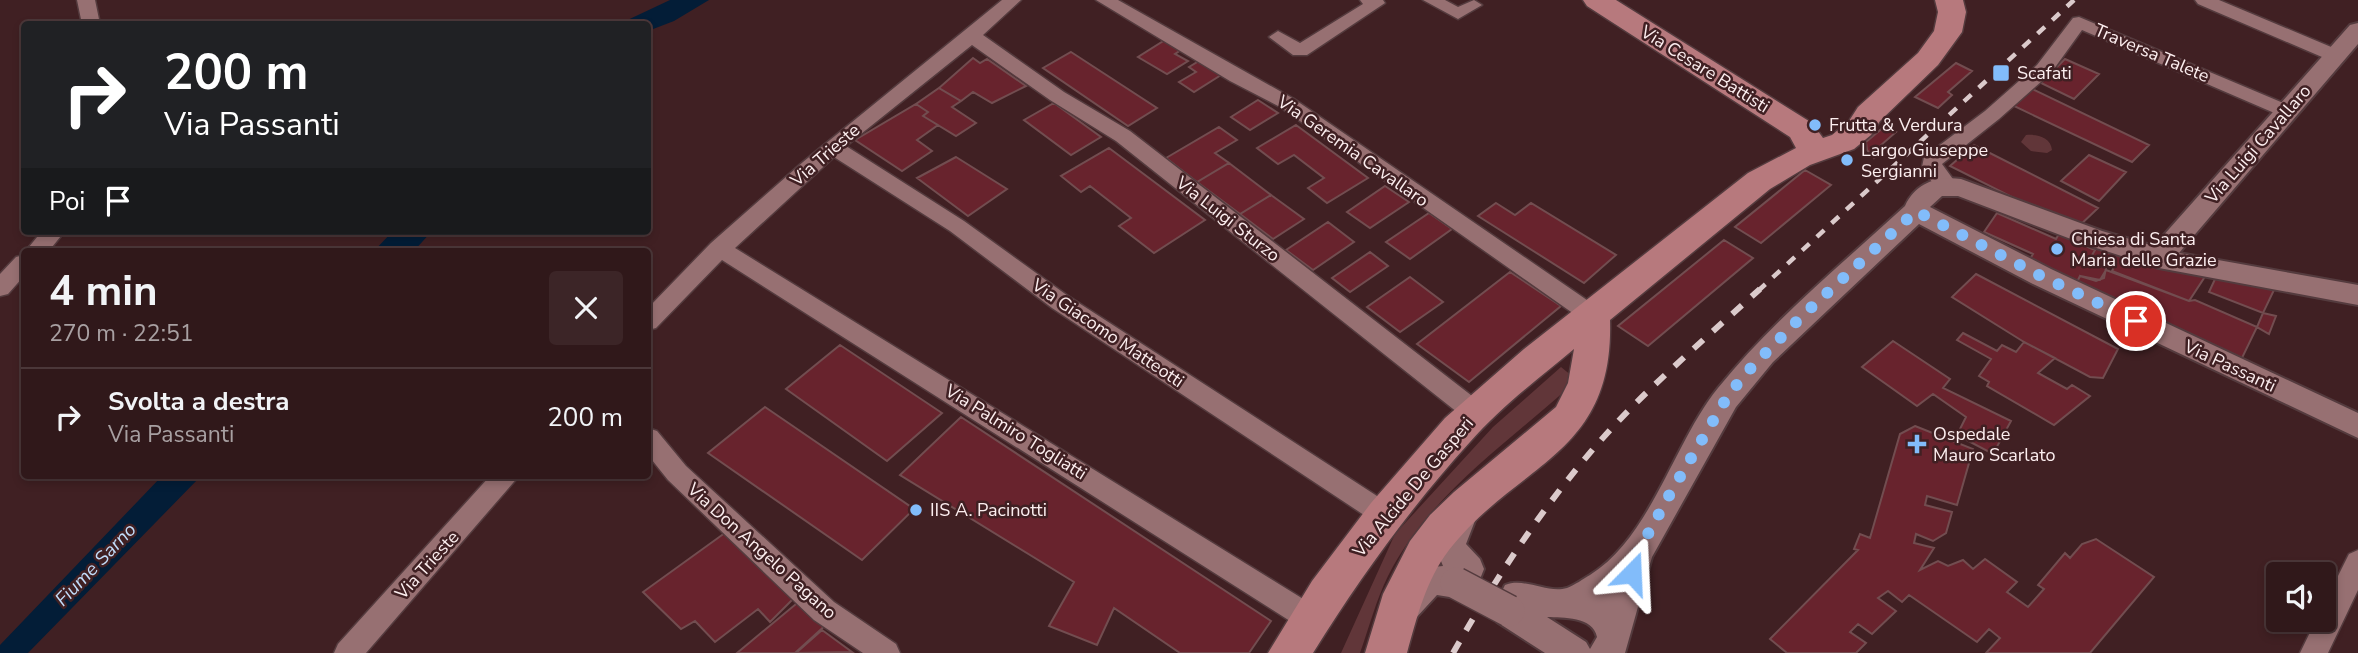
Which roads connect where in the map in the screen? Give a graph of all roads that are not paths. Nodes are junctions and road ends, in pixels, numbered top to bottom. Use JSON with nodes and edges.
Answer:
{"nodes":[{"id":1,"x":86,"y":0,"type":"edge"},
{"id":2,"x":1013,"y":0,"type":"edge"},
{"id":3,"x":1105,"y":0,"type":"edge"},
{"id":4,"x":1432,"y":0,"type":"edge"},
{"id":5,"x":1597,"y":0,"type":"edge"},
{"id":6,"x":1949,"y":0,"type":"edge"},
{"id":7,"x":2204,"y":0,"type":"edge"},
{"id":8,"x":1376,"y":1,"type":"edge"},
{"id":9,"x":1473,"y":5,"type":"dead end"},
{"id":10,"x":90,"y":21,"type":"edge"},
{"id":11,"x":2358,"y":30,"type":"edge"},
{"id":12,"x":973,"y":37,"type":"junction"},
{"id":13,"x":1278,"y":37,"type":"dead end"},
{"id":14,"x":2336,"y":56,"type":"junction"},
{"id":15,"x":2286,"y":111,"type":"junction"},
{"id":16,"x":1818,"y":145,"type":"junction"},
{"id":17,"x":833,"y":147,"type":"junction"},
{"id":18,"x":1943,"y":179,"type":"junction"},
{"id":19,"x":1916,"y":211,"type":"junction"},
{"id":20,"x":50,"y":235,"type":"edge"},
{"id":21,"x":39,"y":248,"type":"edge"},
{"id":22,"x":719,"y":248,"type":"junction"},
{"id":23,"x":2159,"y":258,"type":"junction"},
{"id":24,"x":21,"y":266,"type":"edge"},
{"id":25,"x":0,"y":288,"type":"edge"},
{"id":26,"x":2358,"y":295,"type":"edge"},
{"id":27,"x":1592,"y":315,"type":"junction"},
{"id":28,"x":651,"y":319,"type":"edge"},
{"id":29,"x":1537,"y":359,"type":"junction"},
{"id":30,"x":1586,"y":387,"type":"junction"},
{"id":31,"x":2324,"y":410,"type":"junction"},
{"id":32,"x":1476,"y":413,"type":"junction"},
{"id":33,"x":2358,"y":413,"type":"edge"},
{"id":34,"x":2358,"y":426,"type":"edge"},
{"id":35,"x":651,"y":442,"type":"edge"},
{"id":36,"x":503,"y":479,"type":"edge"},
{"id":37,"x":1464,"y":508,"type":"junction"},
{"id":38,"x":1385,"y":515,"type":"junction"},
{"id":39,"x":1637,"y":554,"type":"junction"},
{"id":40,"x":2358,"y":562,"type":"edge"},
{"id":41,"x":1462,"y":576,"type":"junction"},
{"id":42,"x":1513,"y":603,"type":"junction"},
{"id":43,"x":1569,"y":604,"type":"junction"},
{"id":44,"x":1311,"y":619,"type":"junction"},
{"id":45,"x":1390,"y":636,"type":"edge"},
{"id":46,"x":1612,"y":645,"type":"edge"},
{"id":47,"x":348,"y":653,"type":"edge"},
{"id":48,"x":886,"y":653,"type":"edge"},
{"id":49,"x":1289,"y":653,"type":"edge"},
{"id":50,"x":1574,"y":653,"type":"edge"},
{"id":51,"x":2314,"y":653,"type":"edge"}],
"edges":[{"from":1,"to":10,"type":"street"},
{"from":2,"to":12,"type":"street","name":"Via Trieste"},
{"from":3,"to":27,"type":"street","name":"Via Geremia Cavallaro"},
{"from":4,"to":9,"type":"street"},
{"from":5,"to":16,"type":"main road","name":"Via Cesare Battisti"},
{"from":6,"to":16,"type":"main road","name":"Via Alcide De Gasperi"},
{"from":7,"to":14,"type":"street"},
{"from":8,"to":13,"type":"street"},
{"from":11,"to":14,"type":"street","name":"Via Luigi Cavallaro"},
{"from":12,"to":17,"type":"street","name":"Via Trieste"},
{"from":12,"to":32,"type":"street","name":"Via Luigi Sturzo"},
{"from":14,"to":15,"type":"street","name":"Via Luigi Cavallaro"},
{"from":15,"to":18,"type":"street","name":"Traversa Talete"},
{"from":15,"to":23,"type":"street","name":"Via Luigi Cavallaro"},
{"from":16,"to":27,"type":"main road","name":"Via Alcide De Gasperi"},
{"from":17,"to":22,"type":"street","name":"Via Trieste"},
{"from":17,"to":38,"type":"street","name":"Via Giacomo Matteotti"},
{"from":18,"to":19,"type":"street"},
{"from":18,"to":23,"type":"street"},
{"from":19,"to":31,"type":"street","name":"Via Passanti"},
{"from":19,"to":39,"type":"street"},
{"from":20,"to":21,"type":"street"},
{"from":22,"to":28,"type":"street","name":"Via Trieste"},
{"from":22,"to":44,"type":"street","name":"Via Palmiro Togliatti"},
{"from":23,"to":26,"type":"street"},
{"from":24,"to":25,"type":"street"},
{"from":27,"to":29,"type":"main road","name":"Via Alcide De Gasperi"},
{"from":27,"to":30,"type":"main road"},
{"from":29,"to":30,"type":"main road"},
{"from":29,"to":32,"type":"main road","name":"Via Alcide De Gasperi"},
{"from":30,"to":37,"type":"main road"},
{"from":31,"to":33,"type":"street"},
{"from":31,"to":34,"type":"street","name":"Via Passanti"},
{"from":32,"to":38,"type":"main road","name":"Via Alcide De Gasperi"},
{"from":35,"to":48,"type":"street","name":"Via Don Angelo Pagano"},
{"from":36,"to":47,"type":"street","name":"Via Trieste"},
{"from":37,"to":41,"type":"street"},
{"from":37,"to":45,"type":"main road"},
{"from":38,"to":44,"type":"main road","name":"Via Alcide De Gasperi"},
{"from":39,"to":43,"type":"street"},
{"from":39,"to":46,"type":"street"},
{"from":40,"to":51,"type":"street"},
{"from":41,"to":42,"type":"street","bridge":true},
{"from":41,"to":45,"type":"street"},
{"from":42,"to":43,"type":"street"},
{"from":42,"to":50,"type":"street"},
{"from":43,"to":46,"type":"street"},
{"from":44,"to":49,"type":"main road","name":"Via Alcide De Gasperi"}]}
